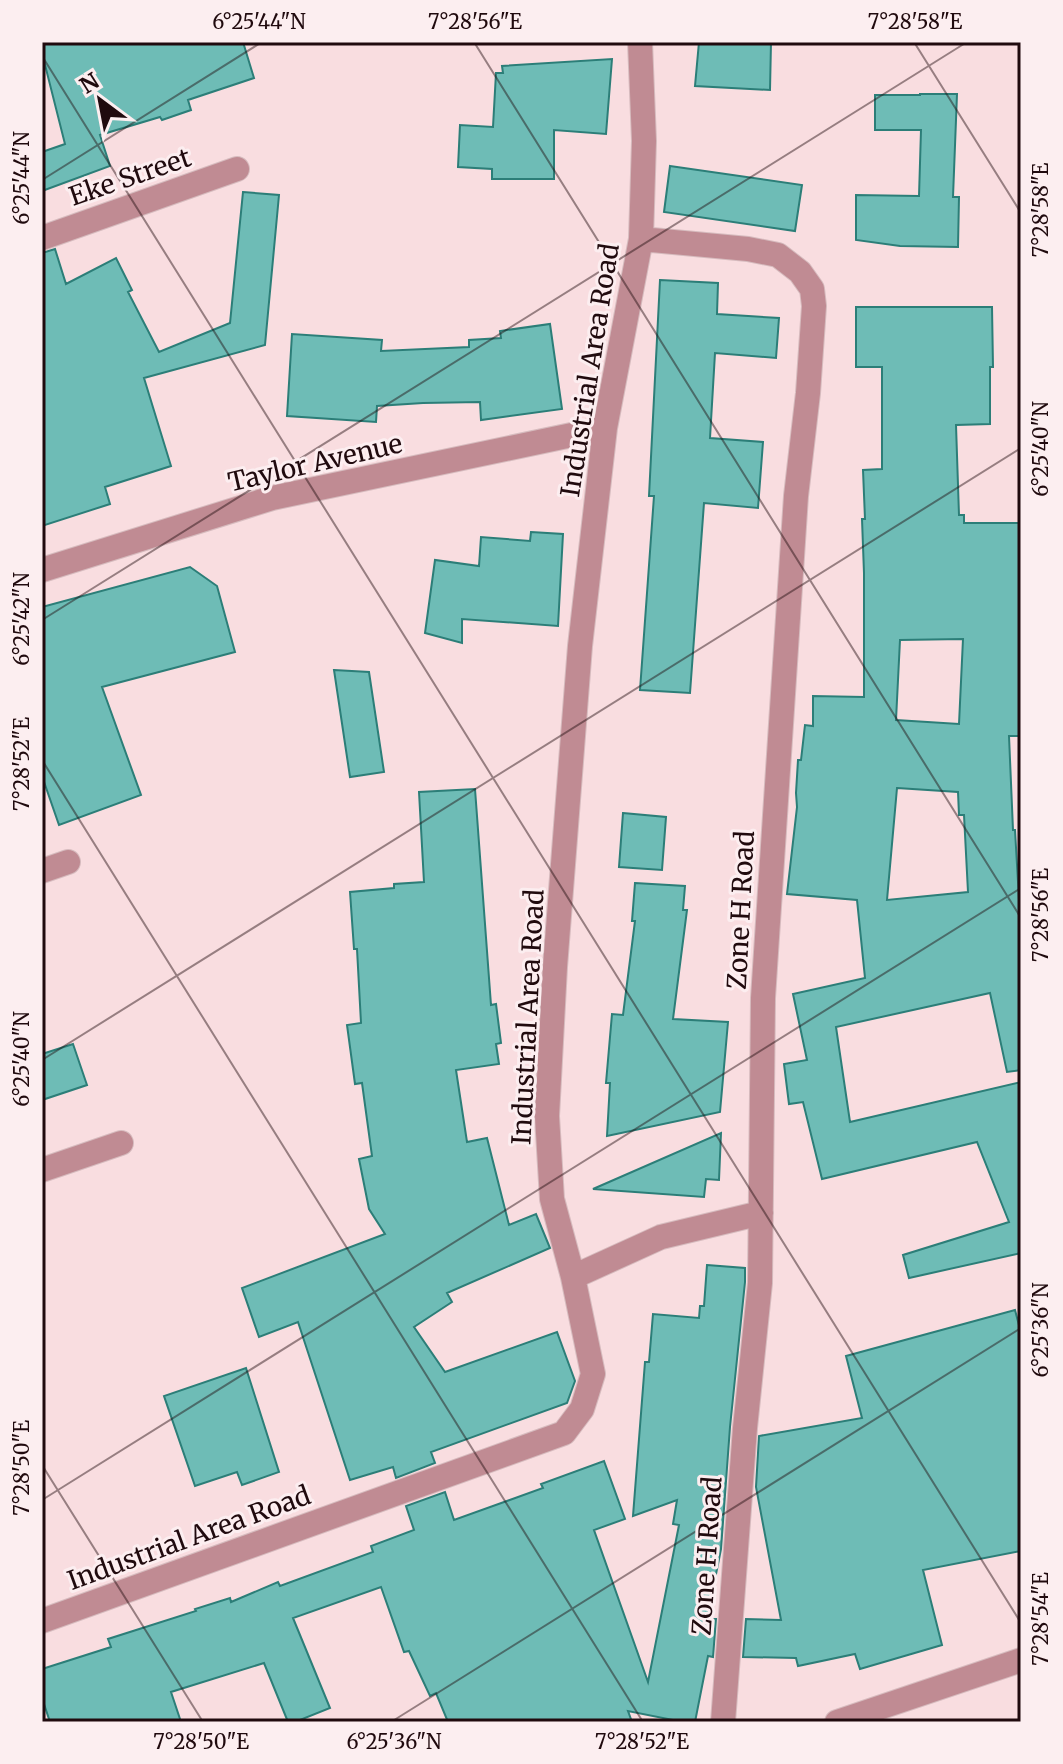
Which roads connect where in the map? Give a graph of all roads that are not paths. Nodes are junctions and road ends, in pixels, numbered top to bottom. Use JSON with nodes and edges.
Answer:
{"nodes":[{"id":1,"x":640,"y":42,"type":"edge"},
{"id":2,"x":237,"y":169,"type":"dead end"},
{"id":3,"x":42,"y":238,"type":"edge"},
{"id":4,"x":641,"y":239,"type":"junction"},
{"id":5,"x":605,"y":428,"type":"junction"},
{"id":6,"x":42,"y":570,"type":"edge"},
{"id":7,"x":68,"y":862,"type":"dead end"},
{"id":8,"x":42,"y":871,"type":"edge"},
{"id":9,"x":121,"y":1143,"type":"dead end"},
{"id":10,"x":42,"y":1170,"type":"edge"},
{"id":11,"x":761,"y":1213,"type":"junction"},
{"id":12,"x":573,"y":1277,"type":"junction"},
{"id":13,"x":42,"y":1621,"type":"edge"},
{"id":14,"x":1021,"y":1660,"type":"edge"},
{"id":15,"x":723,"y":1722,"type":"edge"},
{"id":16,"x":837,"y":1722,"type":"edge"}],
"edges":[{"from":1,"to":4,"type":"street","name":"Industrial Area Road"},
{"from":2,"to":3,"type":"street","name":"Eke Street"},
{"from":4,"to":5,"type":"street","name":"Industrial Area Road"},
{"from":4,"to":11,"type":"street","name":"Zone H Road"},
{"from":5,"to":6,"type":"street","name":"Taylor Avenue"},
{"from":5,"to":12,"type":"street","name":"Industrial Area Road"},
{"from":7,"to":8,"type":"street"},
{"from":9,"to":10,"type":"street"},
{"from":11,"to":12,"type":"street"},
{"from":11,"to":15,"type":"street","name":"Zone H Road"},
{"from":12,"to":13,"type":"street","name":"Industrial Area Road"},
{"from":14,"to":16,"type":"street"}]}
